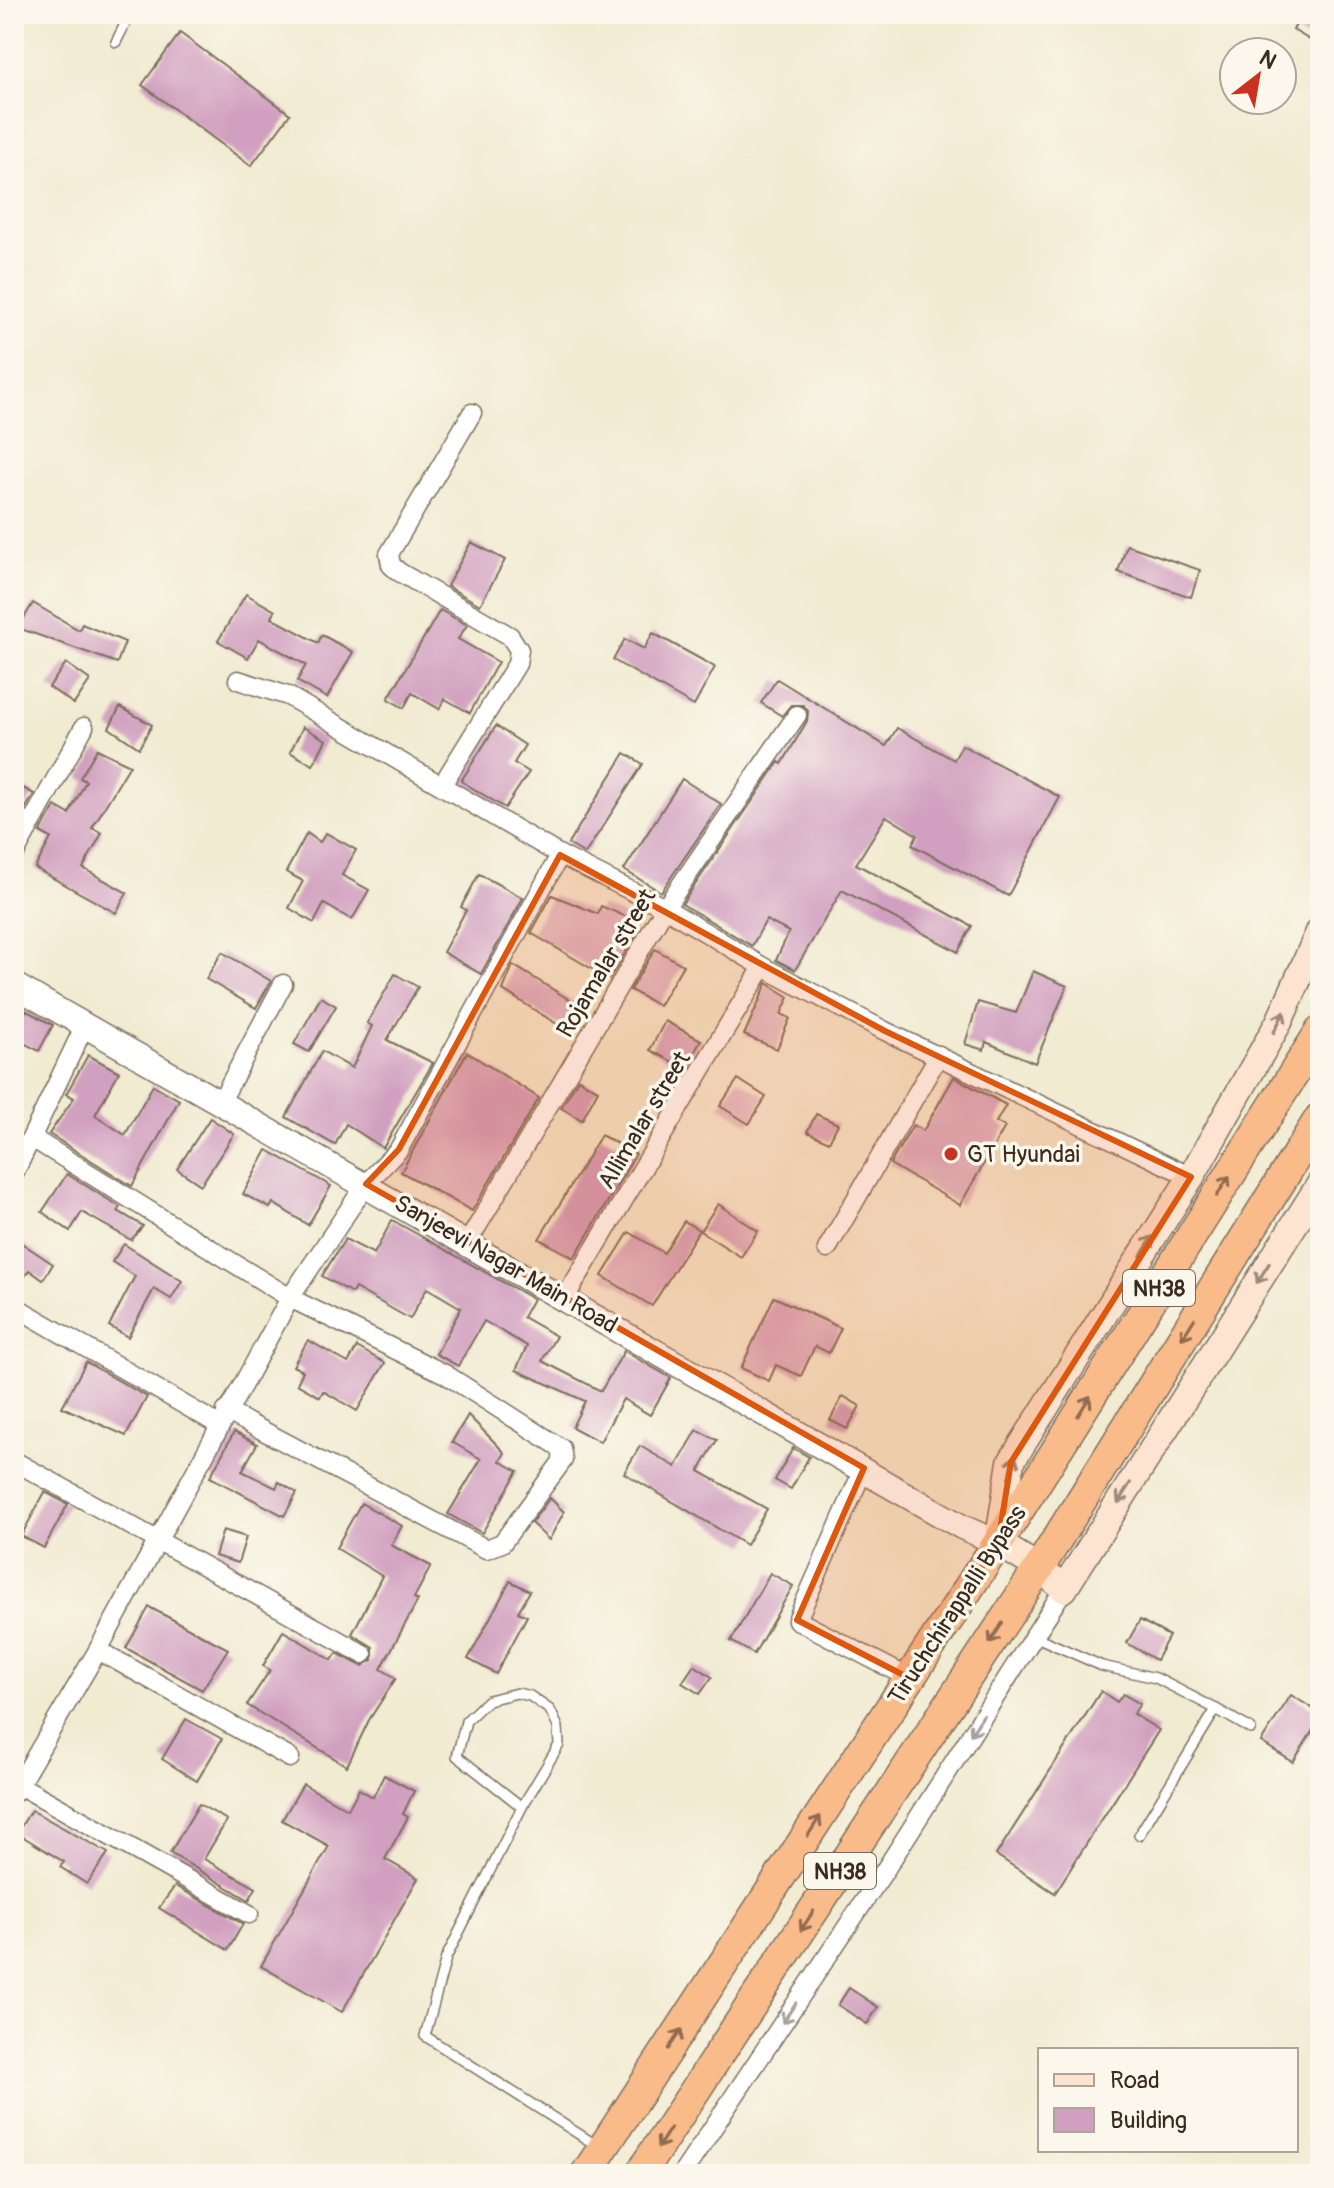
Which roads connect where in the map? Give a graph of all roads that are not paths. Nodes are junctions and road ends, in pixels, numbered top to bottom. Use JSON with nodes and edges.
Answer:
{"nodes":[{"id":1,"x":130,"y":14,"type":"edge"},
{"id":2,"x":116,"y":42,"type":"dead end"},
{"id":3,"x":472,"y":413,"type":"dead end"},
{"id":4,"x":238,"y":680,"type":"dead end"},
{"id":5,"x":797,"y":715,"type":"dead end"},
{"id":6,"x":84,"y":727,"type":"dead end"},
{"id":7,"x":442,"y":785,"type":"junction"},
{"id":8,"x":14,"y":855,"type":"edge"},
{"id":9,"x":560,"y":855,"type":"junction"},
{"id":10,"x":665,"y":908,"type":"junction"},
{"id":11,"x":1320,"y":930,"type":"edge"},
{"id":12,"x":763,"y":967,"type":"junction"},
{"id":13,"x":283,"y":984,"type":"dead end"},
{"id":14,"x":14,"y":985,"type":"edge"},
{"id":15,"x":85,"y":1025,"type":"junction"},
{"id":16,"x":1320,"y":1032,"type":"edge"},
{"id":17,"x":939,"y":1055,"type":"junction"},
{"id":18,"x":220,"y":1103,"type":"junction"},
{"id":19,"x":1320,"y":1118,"type":"edge"},
{"id":20,"x":32,"y":1138,"type":"junction"},
{"id":21,"x":14,"y":1174,"type":"edge"},
{"id":22,"x":1191,"y":1177,"type":"junction"},
{"id":23,"x":366,"y":1184,"type":"junction"},
{"id":24,"x":1320,"y":1184,"type":"edge"},
{"id":25,"x":468,"y":1242,"type":"junction"},
{"id":26,"x":827,"y":1249,"type":"dead end"},
{"id":27,"x":290,"y":1298,"type":"junction"},
{"id":28,"x":565,"y":1298,"type":"junction"},
{"id":29,"x":14,"y":1306,"type":"edge"},
{"id":30,"x":222,"y":1418,"type":"junction"},
{"id":31,"x":14,"y":1461,"type":"edge"},
{"id":32,"x":864,"y":1468,"type":"junction"},
{"id":33,"x":157,"y":1537,"type":"junction"},
{"id":34,"x":998,"y":1543,"type":"junction"},
{"id":35,"x":1039,"y":1568,"type":"junction"},
{"id":36,"x":1064,"y":1589,"type":"junction"},
{"id":37,"x":1034,"y":1636,"type":"junction"},
{"id":38,"x":98,"y":1650,"type":"junction"},
{"id":39,"x":363,"y":1654,"type":"dead end"},
{"id":40,"x":909,"y":1678,"type":"junction"},
{"id":41,"x":1216,"y":1709,"type":"junction"},
{"id":42,"x":1251,"y":1729,"type":"dead end"},
{"id":43,"x":290,"y":1758,"type":"dead end"},
{"id":44,"x":16,"y":1789,"type":"edge"},
{"id":45,"x":522,"y":1807,"type":"junction"},
{"id":46,"x":1139,"y":1835,"type":"dead end"},
{"id":47,"x":249,"y":1914,"type":"dead end"},
{"id":48,"x":594,"y":2162,"type":"edge"},
{"id":49,"x":640,"y":2174,"type":"edge"},
{"id":50,"x":682,"y":2174,"type":"edge"}],
"edges":[{"from":1,"to":2,"type":"lane"},
{"from":3,"to":7,"type":"street"},
{"from":4,"to":7,"type":"street"},
{"from":5,"to":10,"type":"street","name":"Rojamalar street"},
{"from":6,"to":8,"type":"street"},
{"from":7,"to":9,"type":"street"},
{"from":9,"to":10,"type":"street"},
{"from":9,"to":23,"type":"street"},
{"from":10,"to":12,"type":"street"},
{"from":10,"to":25,"type":"street","name":"Rojamalar street"},
{"from":22,"to":11,"type":"main road","one_way":true},
{"from":12,"to":17,"type":"street"},
{"from":12,"to":28,"type":"street","name":"Allimalar street"},
{"from":13,"to":18,"type":"street"},
{"from":14,"to":15,"type":"street","name":"Sanjeevi Nagar Main Road"},
{"from":15,"to":18,"type":"street","name":"Sanjeevi Nagar Main Road"},
{"from":15,"to":20,"type":"street"},
{"from":34,"to":16,"type":"highway","name":"Tiruchchirappalli Bypass","number":"NH38","one_way":true},
{"from":17,"to":22,"type":"street"},
{"from":17,"to":26,"type":"street"},
{"from":18,"to":23,"type":"street","name":"Sanjeevi Nagar Main Road"},
{"from":19,"to":35,"type":"highway","name":"Tiruchchirappalli Bypass","number":"NH38","one_way":true},
{"from":20,"to":21,"type":"street"},
{"from":20,"to":27,"type":"street"},
{"from":34,"to":22,"type":"main road","one_way":true},
{"from":23,"to":25,"type":"street","name":"Sanjeevi Nagar Main Road"},
{"from":23,"to":27,"type":"street"},
{"from":24,"to":36,"type":"main road","one_way":true},
{"from":25,"to":28,"type":"street","name":"Sanjeevi Nagar Main Road"},
{"from":27,"to":30,"type":"street"},
{"from":27,"to":30,"type":"street"},
{"from":28,"to":32,"type":"street","name":"Sanjeevi Nagar Main Road"},
{"from":29,"to":30,"type":"street"},
{"from":30,"to":33,"type":"street"},
{"from":31,"to":33,"type":"street"},
{"from":32,"to":34,"type":"street","name":"Sanjeevi Nagar Main Road"},
{"from":32,"to":40,"type":"street"},
{"from":33,"to":38,"type":"street"},
{"from":33,"to":39,"type":"street"},
{"from":34,"to":35,"type":"main road"},
{"from":34,"to":40,"type":"highway","name":"Tiruchchirappalli Bypass","number":"NH38"},
{"from":35,"to":36,"type":"main road"},
{"from":35,"to":49,"type":"highway","name":"Tiruchchirappalli Bypass","number":"NH38","one_way":true},
{"from":36,"to":37,"type":"street"},
{"from":37,"to":41,"type":"lane"},
{"from":37,"to":50,"type":"street","one_way":true},
{"from":38,"to":43,"type":"street"},
{"from":38,"to":44,"type":"street"},
{"from":48,"to":40,"type":"highway","name":"Tiruchchirappalli Bypass","number":"NH38","one_way":true},
{"from":41,"to":42,"type":"lane"},
{"from":41,"to":46,"type":"lane"},
{"from":44,"to":47,"type":"street"},
{"from":45,"to":45,"type":"lane"},
{"from":45,"to":48,"type":"lane"}]}
